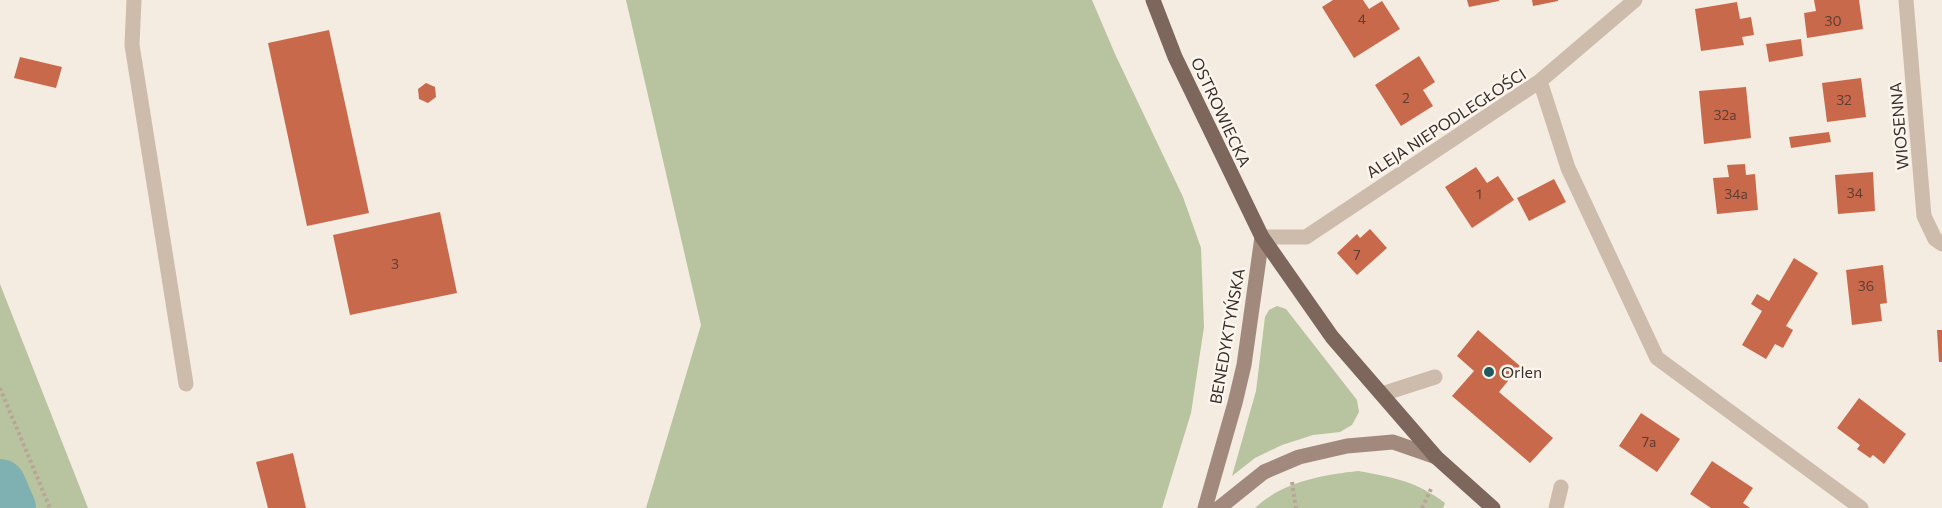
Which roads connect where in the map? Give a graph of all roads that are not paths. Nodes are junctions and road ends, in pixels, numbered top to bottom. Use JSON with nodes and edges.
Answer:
{"nodes":[{"id":1,"x":134,"y":0,"type":"edge"},
{"id":2,"x":1153,"y":0,"type":"edge"},
{"id":3,"x":1635,"y":0,"type":"edge"},
{"id":4,"x":1906,"y":0,"type":"edge"},
{"id":5,"x":1540,"y":81,"type":"junction"},
{"id":6,"x":1262,"y":237,"type":"junction"},
{"id":7,"x":1942,"y":244,"type":"edge"},
{"id":8,"x":1435,"y":377,"type":"dead end"},
{"id":9,"x":186,"y":384,"type":"dead end"},
{"id":10,"x":1382,"y":394,"type":"junction"},
{"id":11,"x":1436,"y":457,"type":"junction"},
{"id":12,"x":1561,"y":488,"type":"dead end"},
{"id":13,"x":1205,"y":508,"type":"edge"},
{"id":14,"x":1219,"y":508,"type":"edge"},
{"id":15,"x":1493,"y":508,"type":"edge"},
{"id":16,"x":1556,"y":508,"type":"edge"},
{"id":17,"x":1861,"y":508,"type":"edge"}],
"edges":[{"from":1,"to":9,"type":"street"},
{"from":2,"to":6,"type":"main road","name":"OSTROWIECKA"},
{"from":3,"to":5,"type":"street"},
{"from":4,"to":7,"type":"street","name":"WIOSENNA"},
{"from":5,"to":6,"type":"street","name":"ALEJA NIEPODLEGŁOŚCI"},
{"from":5,"to":17,"type":"street","name":"ALEJA NIEPODLEGŁOŚCI"},
{"from":6,"to":10,"type":"main road"},
{"from":6,"to":13,"type":"street","name":"BENEDYKTYŃSKA"},
{"from":8,"to":10,"type":"street"},
{"from":10,"to":11,"type":"main road"},
{"from":11,"to":14,"type":"street"},
{"from":11,"to":15,"type":"main road"},
{"from":12,"to":16,"type":"street"}]}
